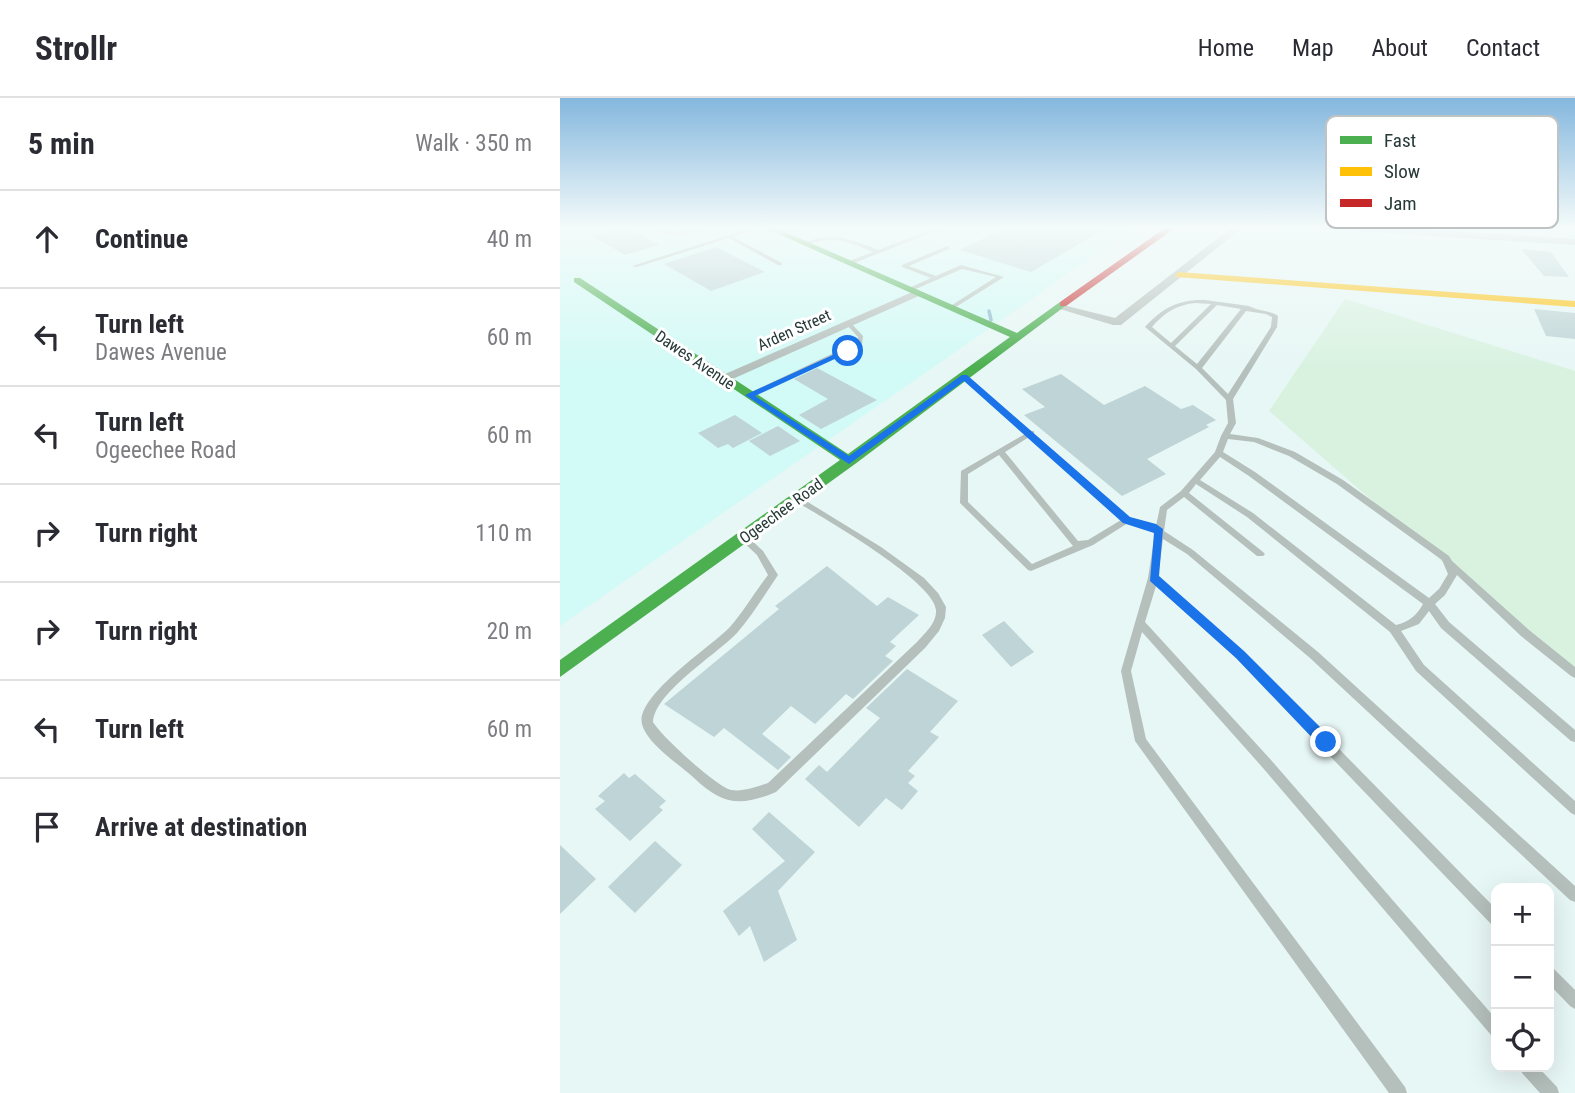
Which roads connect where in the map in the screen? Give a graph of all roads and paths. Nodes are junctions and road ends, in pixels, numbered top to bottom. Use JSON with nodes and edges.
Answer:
{"nodes":[{"id":1,"x":875,"y":274,"type":"edge"},
{"id":2,"x":926,"y":274,"type":"edge"},
{"id":3,"x":944,"y":274,"type":"edge"},
{"id":4,"x":991,"y":274,"type":"edge"},
{"id":5,"x":1105,"y":274,"type":"edge"},
{"id":6,"x":1178,"y":275,"type":"joint"},
{"id":7,"x":936,"y":278,"type":"junction"},
{"id":8,"x":577,"y":280,"type":"dead end"},
{"id":9,"x":913,"y":291,"type":"junction"},
{"id":10,"x":1216,"y":303,"type":"junction"},
{"id":11,"x":1575,"y":304,"type":"edge"},
{"id":12,"x":1059,"y":307,"type":"junction"},
{"id":13,"x":951,"y":308,"type":"junction"},
{"id":14,"x":1250,"y":308,"type":"junction"},
{"id":15,"x":848,"y":323,"type":"junction"},
{"id":16,"x":1018,"y":337,"type":"junction"},
{"id":17,"x":1171,"y":346,"type":"junction"},
{"id":18,"x":1198,"y":368,"type":"junction"},
{"id":19,"x":965,"y":377,"type":"junction"},
{"id":20,"x":723,"y":378,"type":"junction"},
{"id":21,"x":749,"y":395,"type":"junction"},
{"id":22,"x":1229,"y":399,"type":"junction"},
{"id":23,"x":1031,"y":433,"type":"junction"},
{"id":24,"x":1225,"y":436,"type":"junction"},
{"id":25,"x":1000,"y":451,"type":"junction"},
{"id":26,"x":1219,"y":453,"type":"junction"},
{"id":27,"x":849,"y":461,"type":"junction"},
{"id":28,"x":1195,"y":480,"type":"junction"},
{"id":29,"x":1184,"y":494,"type":"junction"},
{"id":30,"x":798,"y":498,"type":"junction"},
{"id":31,"x":1127,"y":520,"type":"junction"},
{"id":32,"x":1159,"y":531,"type":"junction"},
{"id":33,"x":744,"y":538,"type":"junction"},
{"id":34,"x":1090,"y":543,"type":"junction"},
{"id":35,"x":1260,"y":554,"type":"dead end"},
{"id":36,"x":1446,"y":558,"type":"junction"},
{"id":37,"x":1153,"y":578,"type":"junction"},
{"id":38,"x":1429,"y":603,"type":"junction"},
{"id":39,"x":1140,"y":623,"type":"junction"},
{"id":40,"x":1394,"y":629,"type":"junction"},
{"id":41,"x":560,"y":670,"type":"edge"},
{"id":42,"x":1575,"y":673,"type":"edge"},
{"id":43,"x":1575,"y":737,"type":"edge"},
{"id":44,"x":1575,"y":809,"type":"edge"},
{"id":45,"x":1575,"y":895,"type":"edge"},
{"id":46,"x":1491,"y":914,"type":"edge"},
{"id":47,"x":1554,"y":979,"type":"edge"},
{"id":48,"x":1575,"y":1001,"type":"edge"},
{"id":49,"x":1491,"y":1024,"type":"edge"},
{"id":50,"x":1532,"y":1072,"type":"edge"},
{"id":51,"x":1399,"y":1093,"type":"edge"},
{"id":52,"x":1551,"y":1093,"type":"edge"}],
"edges":[{"from":1,"to":9,"type":"street"},
{"from":2,"to":7,"type":"lane"},
{"from":3,"to":7,"type":"lane"},
{"from":4,"to":13,"type":"lane"},
{"from":5,"to":12,"type":"street","name":"Ogeechee Road"},
{"from":6,"to":11,"type":"street"},
{"from":6,"to":12,"type":"street"},
{"from":7,"to":9,"type":"lane"},
{"from":8,"to":20,"type":"street","name":"Dawes Avenue"},
{"from":9,"to":13,"type":"street"},
{"from":9,"to":15,"type":"street","name":"Arden Street"},
{"from":10,"to":14,"type":"lane"},
{"from":10,"to":17,"type":"lane"},
{"from":10,"to":17,"type":"lane"},
{"from":12,"to":16,"type":"street","name":"Ogeechee Road"},
{"from":13,"to":16,"type":"street"},
{"from":14,"to":18,"type":"lane"},
{"from":14,"to":22,"type":"lane"},
{"from":15,"to":20,"type":"street","name":"Arden Street"},
{"from":15,"to":21,"type":"lane"},
{"from":16,"to":19,"type":"street","name":"Ogeechee Road"},
{"from":17,"to":18,"type":"lane"},
{"from":18,"to":22,"type":"lane"},
{"from":19,"to":23,"type":"lane"},
{"from":19,"to":27,"type":"street","name":"Ogeechee Road"},
{"from":20,"to":21,"type":"street","name":"Dawes Avenue"},
{"from":21,"to":27,"type":"street","name":"Dawes Avenue"},
{"from":22,"to":24,"type":"lane"},
{"from":23,"to":25,"type":"lane"},
{"from":23,"to":31,"type":"lane"},
{"from":24,"to":26,"type":"lane"},
{"from":24,"to":36,"type":"lane"},
{"from":25,"to":34,"type":"lane"},
{"from":25,"to":34,"type":"lane"},
{"from":26,"to":28,"type":"lane"},
{"from":26,"to":38,"type":"lane"},
{"from":27,"to":30,"type":"street","name":"Ogeechee Road"},
{"from":28,"to":29,"type":"lane"},
{"from":28,"to":40,"type":"lane"},
{"from":29,"to":32,"type":"lane"},
{"from":29,"to":35,"type":"lane"},
{"from":30,"to":33,"type":"street","name":"Ogeechee Road"},
{"from":30,"to":33,"type":"lane"},
{"from":31,"to":32,"type":"lane"},
{"from":31,"to":34,"type":"lane"},
{"from":32,"to":37,"type":"lane"},
{"from":32,"to":45,"type":"lane"},
{"from":33,"to":41,"type":"street","name":"Ogeechee Road"},
{"from":36,"to":38,"type":"lane"},
{"from":36,"to":42,"type":"lane"},
{"from":37,"to":39,"type":"lane"},
{"from":37,"to":46,"type":"lane"},
{"from":38,"to":40,"type":"lane"},
{"from":38,"to":43,"type":"lane"},
{"from":39,"to":49,"type":"lane"},
{"from":39,"to":51,"type":"lane"},
{"from":40,"to":44,"type":"lane"},
{"from":47,"to":48,"type":"lane"},
{"from":50,"to":52,"type":"lane"}]}
